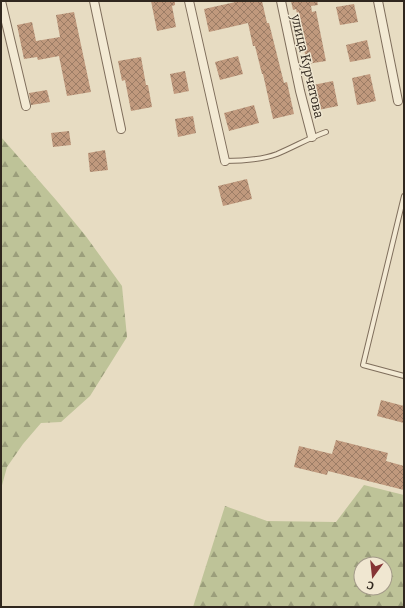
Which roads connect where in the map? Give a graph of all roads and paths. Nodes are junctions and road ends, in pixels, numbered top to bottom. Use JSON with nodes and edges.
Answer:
{"nodes":[{"id":1,"x":1,"y":1,"type":"edge"},
{"id":2,"x":94,"y":1,"type":"edge"},
{"id":3,"x":190,"y":1,"type":"edge"},
{"id":4,"x":281,"y":1,"type":"edge"},
{"id":5,"x":378,"y":1,"type":"edge"},
{"id":6,"x":401,"y":101,"type":"edge"},
{"id":7,"x":26,"y":106,"type":"dead end"},
{"id":8,"x":121,"y":129,"type":"dead end"},
{"id":9,"x":326,"y":132,"type":"dead end"},
{"id":10,"x":312,"y":137,"type":"junction"},
{"id":11,"x":224,"y":161,"type":"joint"},
{"id":12,"x":404,"y":196,"type":"edge"},
{"id":13,"x":404,"y":376,"type":"edge"}],
"edges":[{"from":1,"to":7,"type":"street"},
{"from":2,"to":8,"type":"street"},
{"from":3,"to":11,"type":"street"},
{"from":4,"to":10,"type":"street","name":"улица Курчатова"},
{"from":5,"to":6,"type":"street"},
{"from":9,"to":10,"type":"lane"},
{"from":10,"to":11,"type":"lane"},
{"from":12,"to":13,"type":"lane"}]}
